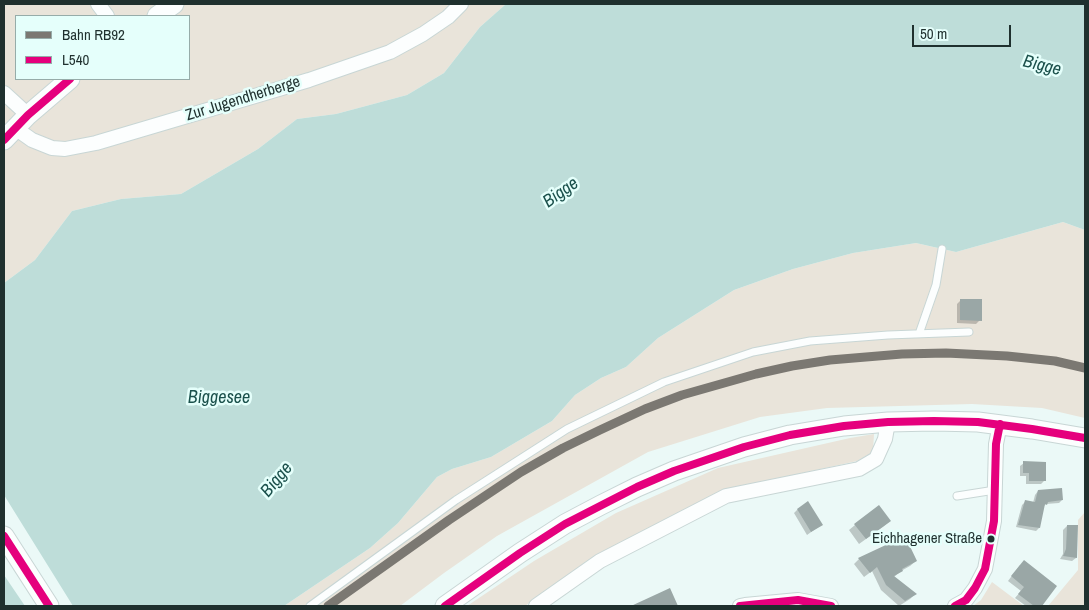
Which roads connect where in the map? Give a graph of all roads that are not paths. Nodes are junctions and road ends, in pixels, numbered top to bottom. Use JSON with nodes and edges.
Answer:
{"nodes":[{"id":1,"x":98,"y":4,"type":"edge"},
{"id":2,"x":174,"y":4,"type":"edge"},
{"id":3,"x":461,"y":4,"type":"edge"},
{"id":4,"x":106,"y":15,"type":"edge"},
{"id":5,"x":158,"y":15,"type":"edge"},
{"id":6,"x":69,"y":80,"type":"edge"},
{"id":7,"x":4,"y":94,"type":"edge"},
{"id":8,"x":28,"y":115,"type":"junction"},
{"id":9,"x":9,"y":134,"type":"edge"},
{"id":10,"x":942,"y":248,"type":"dead end"},
{"id":11,"x":969,"y":332,"type":"dead end"},
{"id":12,"x":919,"y":334,"type":"junction"},
{"id":13,"x":888,"y":422,"type":"junction"},
{"id":14,"x":1000,"y":424,"type":"junction"},
{"id":15,"x":1085,"y":438,"type":"edge"},
{"id":16,"x":995,"y":490,"type":"junction"},
{"id":17,"x":957,"y":496,"type":"dead end"},
{"id":18,"x":4,"y":536,"type":"edge"},
{"id":19,"x":49,"y":606,"type":"edge"},
{"id":20,"x":310,"y":606,"type":"edge"},
{"id":21,"x":445,"y":606,"type":"edge"},
{"id":22,"x":536,"y":606,"type":"edge"},
{"id":23,"x":740,"y":606,"type":"edge"},
{"id":24,"x":831,"y":606,"type":"edge"},
{"id":25,"x":954,"y":606,"type":"edge"}],
"edges":[{"from":1,"to":4,"type":"street"},
{"from":2,"to":5,"type":"main road"},
{"from":3,"to":9,"type":"street","name":"Zur Jugendherberge"},
{"from":6,"to":8,"type":"main road"},
{"from":7,"to":8,"type":"street"},
{"from":8,"to":9,"type":"main road"},
{"from":10,"to":12,"type":"lane"},
{"from":11,"to":12,"type":"lane"},
{"from":12,"to":20,"type":"lane"},
{"from":13,"to":14,"type":"main road"},
{"from":13,"to":21,"type":"main road"},
{"from":13,"to":22,"type":"street"},
{"from":14,"to":15,"type":"main road"},
{"from":14,"to":16,"type":"street"},
{"from":16,"to":17,"type":"lane"},
{"from":16,"to":25,"type":"street"},
{"from":18,"to":19,"type":"main road"},
{"from":23,"to":24,"type":"street"}]}
